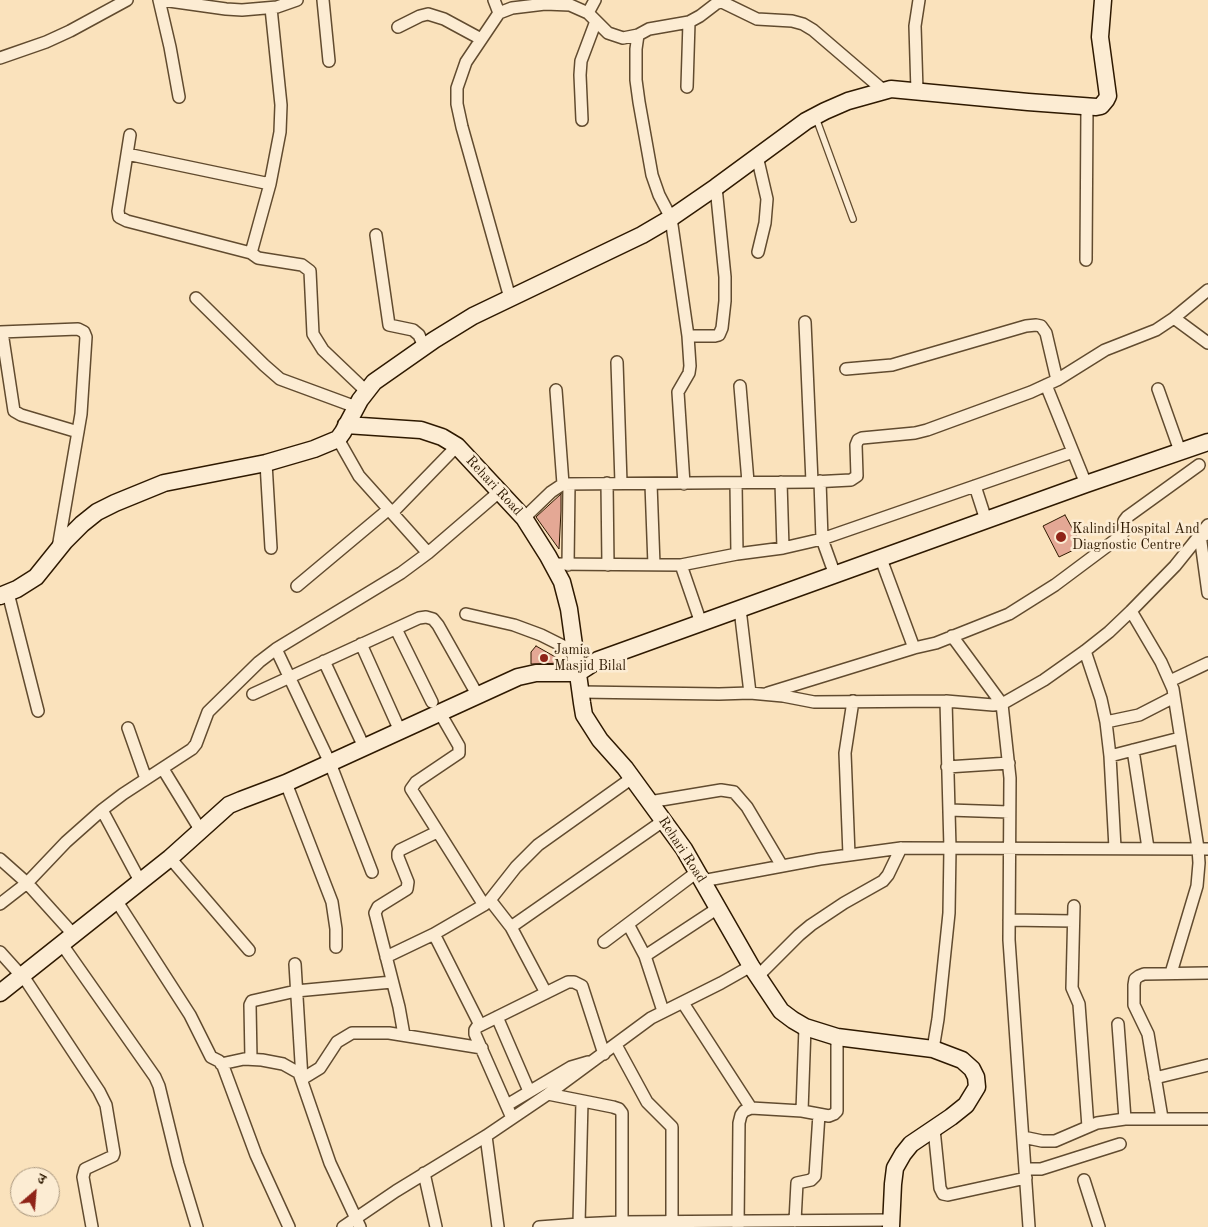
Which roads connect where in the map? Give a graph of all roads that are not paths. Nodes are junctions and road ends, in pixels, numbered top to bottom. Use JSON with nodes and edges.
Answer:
{"nodes":[{"id":1,"x":127,"y":0,"type":"edge"},
{"id":2,"x":161,"y":0,"type":"edge"},
{"id":3,"x":296,"y":0,"type":"edge"},
{"id":4,"x":323,"y":0,"type":"edge"},
{"id":5,"x":494,"y":0,"type":"edge"},
{"id":6,"x":595,"y":0,"type":"edge"},
{"id":7,"x":919,"y":0,"type":"edge"},
{"id":8,"x":1103,"y":0,"type":"edge"},
{"id":9,"x":721,"y":1,"type":"edge"},
{"id":10,"x":110,"y":4,"type":"edge"},
{"id":11,"x":209,"y":4,"type":"edge"},
{"id":12,"x":271,"y":8,"type":"junction"},
{"id":13,"x":499,"y":13,"type":"junction"},
{"id":14,"x":592,"y":17,"type":"junction"},
{"id":15,"x":689,"y":22,"type":"junction"},
{"id":16,"x":398,"y":27,"type":"dead end"},
{"id":17,"x":638,"y":34,"type":"junction"},
{"id":18,"x":480,"y":39,"type":"junction"},
{"id":19,"x":0,"y":58,"type":"edge"},
{"id":20,"x":329,"y":62,"type":"dead end"},
{"id":21,"x":687,"y":87,"type":"dead end"},
{"id":22,"x":883,"y":90,"type":"junction"},
{"id":23,"x":917,"y":91,"type":"junction"},
{"id":24,"x":179,"y":97,"type":"dead end"},
{"id":25,"x":1087,"y":106,"type":"junction"},
{"id":26,"x":816,"y":116,"type":"junction"},
{"id":27,"x":582,"y":120,"type":"dead end"},
{"id":28,"x":130,"y":135,"type":"dead end"},
{"id":29,"x":127,"y":154,"type":"junction"},
{"id":30,"x":757,"y":156,"type":"junction"},
{"id":31,"x":270,"y":184,"type":"junction"},
{"id":32,"x":716,"y":187,"type":"junction"},
{"id":33,"x":671,"y":218,"type":"junction"},
{"id":34,"x":853,"y":219,"type":"dead end"},
{"id":35,"x":376,"y":235,"type":"dead end"},
{"id":36,"x":758,"y":252,"type":"dead end"},
{"id":37,"x":251,"y":253,"type":"junction"},
{"id":38,"x":1086,"y":260,"type":"dead end"},
{"id":39,"x":1208,"y":290,"type":"edge"},
{"id":40,"x":196,"y":298,"type":"dead end"},
{"id":41,"x":510,"y":298,"type":"junction"},
{"id":42,"x":1174,"y":318,"type":"junction"},
{"id":43,"x":805,"y":322,"type":"dead end"},
{"id":44,"x":1,"y":332,"type":"edge"},
{"id":45,"x":688,"y":336,"type":"junction"},
{"id":46,"x":1208,"y":343,"type":"edge"},
{"id":47,"x":424,"y":347,"type":"junction"},
{"id":48,"x":618,"y":362,"type":"dead end"},
{"id":49,"x":846,"y":368,"type":"dead end"},
{"id":50,"x":1052,"y":383,"type":"junction"},
{"id":51,"x":740,"y":386,"type":"dead end"},
{"id":52,"x":1158,"y":389,"type":"dead end"},
{"id":53,"x":556,"y":390,"type":"dead end"},
{"id":54,"x":366,"y":391,"type":"junction"},
{"id":55,"x":356,"y":407,"type":"junction"},
{"id":56,"x":346,"y":425,"type":"junction"},
{"id":57,"x":78,"y":432,"type":"junction"},
{"id":58,"x":338,"y":439,"type":"junction"},
{"id":59,"x":1208,"y":442,"type":"edge"},
{"id":60,"x":457,"y":446,"type":"junction"},
{"id":61,"x":1180,"y":451,"type":"junction"},
{"id":62,"x":1074,"y":452,"type":"junction"},
{"id":63,"x":266,"y":463,"type":"junction"},
{"id":64,"x":1198,"y":464,"type":"dead end"},
{"id":65,"x":736,"y":482,"type":"junction"},
{"id":66,"x":748,"y":482,"type":"junction"},
{"id":67,"x":781,"y":482,"type":"junction"},
{"id":68,"x":816,"y":482,"type":"junction"},
{"id":69,"x":621,"y":483,"type":"junction"},
{"id":70,"x":566,"y":484,"type":"junction"},
{"id":71,"x":606,"y":484,"type":"junction"},
{"id":72,"x":651,"y":484,"type":"junction"},
{"id":73,"x":684,"y":484,"type":"junction"},
{"id":74,"x":1086,"y":484,"type":"junction"},
{"id":75,"x":975,"y":486,"type":"junction"},
{"id":76,"x":499,"y":492,"type":"junction"},
{"id":77,"x":390,"y":511,"type":"junction"},
{"id":78,"x":524,"y":518,"type":"junction"},
{"id":79,"x":986,"y":520,"type":"junction"},
{"id":80,"x":1208,"y":525,"type":"edge"},
{"id":81,"x":1204,"y":535,"type":"edge"},
{"id":82,"x":822,"y":539,"type":"junction"},
{"id":83,"x":271,"y":548,"type":"dead end"},
{"id":84,"x":783,"y":548,"type":"junction"},
{"id":85,"x":57,"y":551,"type":"junction"},
{"id":86,"x":428,"y":553,"type":"junction"},
{"id":87,"x":737,"y":554,"type":"junction"},
{"id":88,"x":881,"y":558,"type":"junction"},
{"id":89,"x":560,"y":565,"type":"junction"},
{"id":90,"x":608,"y":565,"type":"junction"},
{"id":91,"x":681,"y":565,"type":"junction"},
{"id":92,"x":654,"y":566,"type":"junction"},
{"id":93,"x":835,"y":575,"type":"junction"},
{"id":94,"x":297,"y":586,"type":"dead end"},
{"id":95,"x":4,"y":594,"type":"edge"},
{"id":96,"x":1208,"y":594,"type":"edge"},
{"id":97,"x":740,"y":609,"type":"junction"},
{"id":98,"x":1132,"y":611,"type":"junction"},
{"id":99,"x":466,"y":614,"type":"dead end"},
{"id":100,"x":701,"y":623,"type":"junction"},
{"id":101,"x":396,"y":629,"type":"junction"},
{"id":102,"x":952,"y":636,"type":"junction"},
{"id":103,"x":361,"y":644,"type":"junction"},
{"id":104,"x":914,"y":648,"type":"junction"},
{"id":105,"x":276,"y":649,"type":"junction"},
{"id":106,"x":1085,"y":651,"type":"junction"},
{"id":107,"x":575,"y":652,"type":"junction"},
{"id":108,"x":324,"y":662,"type":"junction"},
{"id":109,"x":1208,"y":663,"type":"edge"},
{"id":110,"x":578,"y":673,"type":"junction"},
{"id":111,"x":290,"y":677,"type":"junction"},
{"id":112,"x":1170,"y":681,"type":"junction"},
{"id":113,"x":580,"y":692,"type":"junction"},
{"id":114,"x":750,"y":693,"type":"junction"},
{"id":115,"x":253,"y":694,"type":"dead end"},
{"id":116,"x":764,"y":694,"type":"junction"},
{"id":117,"x":478,"y":696,"type":"junction"},
{"id":118,"x":1174,"y":696,"type":"junction"},
{"id":119,"x":946,"y":701,"type":"junction"},
{"id":120,"x":853,"y":702,"type":"junction"},
{"id":121,"x":1002,"y":704,"type":"junction"},
{"id":122,"x":436,"y":708,"type":"junction"},
{"id":123,"x":38,"y":711,"type":"dead end"},
{"id":124,"x":1106,"y":722,"type":"junction"},
{"id":125,"x":128,"y":728,"type":"dead end"},
{"id":126,"x":400,"y":731,"type":"junction"},
{"id":127,"x":1180,"y":738,"type":"junction"},
{"id":128,"x":364,"y":747,"type":"junction"},
{"id":129,"x":1133,"y":750,"type":"junction"},
{"id":130,"x":1110,"y":756,"type":"junction"},
{"id":131,"x":330,"y":763,"type":"junction"},
{"id":132,"x":1009,"y":763,"type":"junction"},
{"id":133,"x":947,"y":767,"type":"junction"},
{"id":134,"x":163,"y":769,"type":"junction"},
{"id":135,"x":632,"y":778,"type":"junction"},
{"id":136,"x":146,"y":780,"type":"junction"},
{"id":137,"x":286,"y":782,"type":"junction"},
{"id":138,"x":649,"y":802,"type":"junction"},
{"id":139,"x":102,"y":810,"type":"junction"},
{"id":140,"x":949,"y":810,"type":"junction"},
{"id":141,"x":1009,"y":812,"type":"junction"},
{"id":142,"x":663,"y":821,"type":"junction"},
{"id":143,"x":201,"y":831,"type":"junction"},
{"id":144,"x":437,"y":832,"type":"junction"},
{"id":145,"x":901,"y":848,"type":"junction"},
{"id":146,"x":950,"y":848,"type":"junction"},
{"id":147,"x":1008,"y":848,"type":"junction"},
{"id":148,"x":1115,"y":848,"type":"junction"},
{"id":149,"x":1148,"y":848,"type":"junction"},
{"id":150,"x":1203,"y":849,"type":"edge"},
{"id":151,"x":849,"y":855,"type":"junction"},
{"id":152,"x":170,"y":858,"type":"junction"},
{"id":153,"x":0,"y":859,"type":"edge"},
{"id":154,"x":782,"y":866,"type":"junction"},
{"id":155,"x":372,"y":872,"type":"dead end"},
{"id":156,"x":700,"y":876,"type":"junction"},
{"id":157,"x":140,"y":881,"type":"junction"},
{"id":158,"x":27,"y":883,"type":"junction"},
{"id":159,"x":116,"y":900,"type":"junction"},
{"id":160,"x":487,"y":903,"type":"junction"},
{"id":161,"x":0,"y":904,"type":"edge"},
{"id":162,"x":1074,"y":906,"type":"dead end"},
{"id":163,"x":718,"y":908,"type":"junction"},
{"id":164,"x":1009,"y":920,"type":"junction"},
{"id":165,"x":1073,"y":921,"type":"junction"},
{"id":166,"x":628,"y":924,"type":"junction"},
{"id":167,"x":511,"y":927,"type":"junction"},
{"id":168,"x":434,"y":934,"type":"junction"},
{"id":169,"x":604,"y":942,"type":"dead end"},
{"id":170,"x":68,"y":945,"type":"junction"},
{"id":171,"x":336,"y":947,"type":"dead end"},
{"id":172,"x":249,"y":950,"type":"dead end"},
{"id":173,"x":0,"y":952,"type":"edge"},
{"id":174,"x":645,"y":956,"type":"junction"},
{"id":175,"x":386,"y":957,"type":"junction"},
{"id":176,"x":295,"y":964,"type":"dead end"},
{"id":177,"x":755,"y":971,"type":"junction"},
{"id":178,"x":1172,"y":973,"type":"junction"},
{"id":179,"x":1208,"y":973,"type":"edge"},
{"id":180,"x":27,"y":982,"type":"junction"},
{"id":181,"x":392,"y":982,"type":"junction"},
{"id":182,"x":296,"y":991,"type":"junction"},
{"id":183,"x":0,"y":993,"type":"edge"},
{"id":184,"x":546,"y":993,"type":"junction"},
{"id":185,"x":683,"y":1003,"type":"junction"},
{"id":186,"x":663,"y":1011,"type":"junction"},
{"id":187,"x":497,"y":1017,"type":"junction"},
{"id":188,"x":1118,"y":1024,"type":"dead end"},
{"id":189,"x":480,"y":1025,"type":"junction"},
{"id":190,"x":805,"y":1027,"type":"junction"},
{"id":191,"x":404,"y":1035,"type":"junction"},
{"id":192,"x":837,"y":1037,"type":"junction"},
{"id":193,"x":616,"y":1045,"type":"junction"},
{"id":194,"x":482,"y":1048,"type":"junction"},
{"id":195,"x":933,"y":1049,"type":"junction"},
{"id":196,"x":600,"y":1057,"type":"junction"},
{"id":197,"x":251,"y":1059,"type":"junction"},
{"id":198,"x":222,"y":1064,"type":"junction"},
{"id":199,"x":1208,"y":1065,"type":"edge"},
{"id":200,"x":1156,"y":1078,"type":"junction"},
{"id":201,"x":302,"y":1079,"type":"junction"},
{"id":202,"x":529,"y":1091,"type":"junction"},
{"id":203,"x":548,"y":1094,"type":"junction"},
{"id":204,"x":582,"y":1101,"type":"junction"},
{"id":205,"x":507,"y":1105,"type":"junction"},
{"id":206,"x":751,"y":1108,"type":"junction"},
{"id":207,"x":802,"y":1111,"type":"junction"},
{"id":208,"x":819,"y":1114,"type":"junction"},
{"id":209,"x":512,"y":1118,"type":"junction"},
{"id":210,"x":1162,"y":1118,"type":"junction"},
{"id":211,"x":1125,"y":1119,"type":"junction"},
{"id":212,"x":1208,"y":1119,"type":"edge"},
{"id":213,"x":1088,"y":1127,"type":"junction"},
{"id":214,"x":934,"y":1129,"type":"junction"},
{"id":215,"x":486,"y":1136,"type":"junction"},
{"id":216,"x":1023,"y":1137,"type":"junction"},
{"id":217,"x":1120,"y":1144,"type":"dead end"},
{"id":218,"x":1026,"y":1173,"type":"junction"},
{"id":219,"x":424,"y":1174,"type":"junction"},
{"id":220,"x":1084,"y":1180,"type":"dead end"},
{"id":221,"x":795,"y":1221,"type":"junction"},
{"id":222,"x":358,"y":1223,"type":"edge"},
{"id":223,"x":891,"y":1223,"type":"edge"},
{"id":224,"x":622,"y":1224,"type":"edge"},
{"id":225,"x":738,"y":1224,"type":"edge"},
{"id":226,"x":672,"y":1225,"type":"edge"},
{"id":227,"x":579,"y":1226,"type":"edge"},
{"id":228,"x":92,"y":1227,"type":"edge"},
{"id":229,"x":197,"y":1227,"type":"edge"},
{"id":230,"x":289,"y":1227,"type":"edge"},
{"id":231,"x":343,"y":1227,"type":"edge"},
{"id":232,"x":436,"y":1227,"type":"edge"},
{"id":233,"x":498,"y":1227,"type":"edge"},
{"id":234,"x":540,"y":1227,"type":"edge"},
{"id":235,"x":1029,"y":1227,"type":"edge"},
{"id":236,"x":1099,"y":1227,"type":"edge"}],
"edges":[{"from":1,"to":10,"type":"street"},
{"from":2,"to":11,"type":"street"},
{"from":2,"to":24,"type":"street"},
{"from":3,"to":12,"type":"street"},
{"from":4,"to":20,"type":"street"},
{"from":5,"to":13,"type":"street"},
{"from":6,"to":14,"type":"street"},
{"from":7,"to":23,"type":"street"},
{"from":8,"to":25,"type":"main road"},
{"from":9,"to":15,"type":"street"},
{"from":9,"to":22,"type":"street"},
{"from":10,"to":19,"type":"street"},
{"from":11,"to":12,"type":"street"},
{"from":12,"to":31,"type":"street"},
{"from":13,"to":14,"type":"street"},
{"from":13,"to":18,"type":"street"},
{"from":14,"to":17,"type":"street"},
{"from":14,"to":27,"type":"street"},
{"from":15,"to":17,"type":"street"},
{"from":15,"to":21,"type":"street"},
{"from":16,"to":18,"type":"street"},
{"from":17,"to":33,"type":"street"},
{"from":18,"to":41,"type":"street"},
{"from":22,"to":23,"type":"main road"},
{"from":22,"to":26,"type":"main road"},
{"from":23,"to":25,"type":"main road"},
{"from":25,"to":38,"type":"street"},
{"from":26,"to":30,"type":"main road"},
{"from":26,"to":34,"type":"lane"},
{"from":28,"to":29,"type":"street"},
{"from":29,"to":31,"type":"street"},
{"from":29,"to":37,"type":"street"},
{"from":30,"to":32,"type":"main road"},
{"from":30,"to":36,"type":"street"},
{"from":31,"to":37,"type":"street"},
{"from":32,"to":33,"type":"main road"},
{"from":32,"to":45,"type":"street"},
{"from":33,"to":41,"type":"main road"},
{"from":33,"to":45,"type":"street"},
{"from":35,"to":47,"type":"street"},
{"from":37,"to":54,"type":"street"},
{"from":39,"to":42,"type":"street"},
{"from":40,"to":55,"type":"street"},
{"from":41,"to":47,"type":"main road"},
{"from":42,"to":46,"type":"street"},
{"from":42,"to":50,"type":"street"},
{"from":43,"to":68,"type":"street"},
{"from":44,"to":57,"type":"street"},
{"from":44,"to":57,"type":"street"},
{"from":45,"to":73,"type":"street"},
{"from":47,"to":54,"type":"main road"},
{"from":48,"to":69,"type":"street"},
{"from":49,"to":50,"type":"street"},
{"from":50,"to":62,"type":"street"},
{"from":50,"to":68,"type":"street"},
{"from":51,"to":66,"type":"street"},
{"from":52,"to":61,"type":"street"},
{"from":53,"to":70,"type":"street"},
{"from":54,"to":55,"type":"main road"},
{"from":55,"to":56,"type":"main road"},
{"from":56,"to":58,"type":"main road"},
{"from":56,"to":60,"type":"main road","name":"Rehari Road"},
{"from":57,"to":85,"type":"street"},
{"from":58,"to":63,"type":"main road"},
{"from":58,"to":77,"type":"street"},
{"from":59,"to":61,"type":"main road"},
{"from":60,"to":76,"type":"main road","name":"Rehari Road"},
{"from":60,"to":77,"type":"street"},
{"from":61,"to":74,"type":"main road"},
{"from":62,"to":74,"type":"street"},
{"from":62,"to":75,"type":"street"},
{"from":63,"to":83,"type":"street"},
{"from":63,"to":85,"type":"main road"},
{"from":64,"to":102,"type":"street"},
{"from":65,"to":66,"type":"street"},
{"from":65,"to":73,"type":"street"},
{"from":65,"to":87,"type":"street"},
{"from":66,"to":67,"type":"street"},
{"from":67,"to":68,"type":"street"},
{"from":67,"to":84,"type":"street"},
{"from":68,"to":82,"type":"street"},
{"from":69,"to":71,"type":"street"},
{"from":69,"to":72,"type":"street"},
{"from":70,"to":71,"type":"street"},
{"from":70,"to":78,"type":"street"},
{"from":70,"to":89,"type":"street"},
{"from":71,"to":90,"type":"street"},
{"from":72,"to":73,"type":"street"},
{"from":72,"to":92,"type":"street"},
{"from":74,"to":79,"type":"main road"},
{"from":75,"to":79,"type":"street"},
{"from":75,"to":82,"type":"street"},
{"from":76,"to":78,"type":"main road","name":"Rehari Road"},
{"from":76,"to":86,"type":"street"},
{"from":77,"to":86,"type":"street"},
{"from":77,"to":94,"type":"street"},
{"from":78,"to":89,"type":"main road","name":"Rehari Road"},
{"from":79,"to":88,"type":"main road"},
{"from":80,"to":81,"type":"street"},
{"from":81,"to":96,"type":"street"},
{"from":81,"to":98,"type":"street"},
{"from":82,"to":84,"type":"street"},
{"from":82,"to":93,"type":"street"},
{"from":84,"to":87,"type":"street"},
{"from":85,"to":95,"type":"main road"},
{"from":86,"to":105,"type":"street"},
{"from":87,"to":91,"type":"street"},
{"from":88,"to":93,"type":"main road"},
{"from":88,"to":104,"type":"street"},
{"from":89,"to":90,"type":"street"},
{"from":89,"to":107,"type":"main road","name":"Rehari Road"},
{"from":90,"to":92,"type":"street"},
{"from":91,"to":92,"type":"street"},
{"from":91,"to":100,"type":"street"},
{"from":93,"to":97,"type":"main road"},
{"from":95,"to":123,"type":"street"},
{"from":97,"to":100,"type":"main road"},
{"from":97,"to":114,"type":"street"},
{"from":98,"to":106,"type":"street"},
{"from":98,"to":112,"type":"street"},
{"from":99,"to":107,"type":"street"},
{"from":100,"to":110,"type":"main road"},
{"from":101,"to":103,"type":"street"},
{"from":101,"to":117,"type":"street"},
{"from":101,"to":122,"type":"street"},
{"from":102,"to":104,"type":"street"},
{"from":102,"to":121,"type":"street"},
{"from":103,"to":108,"type":"street"},
{"from":103,"to":126,"type":"street"},
{"from":104,"to":116,"type":"street"},
{"from":105,"to":111,"type":"street"},
{"from":105,"to":134,"type":"street"},
{"from":106,"to":121,"type":"street"},
{"from":106,"to":124,"type":"street"},
{"from":107,"to":110,"type":"main road","name":"Rehari Road"},
{"from":108,"to":111,"type":"street"},
{"from":108,"to":128,"type":"street"},
{"from":109,"to":112,"type":"street"},
{"from":110,"to":113,"type":"main road","name":"Rehari Road"},
{"from":110,"to":117,"type":"main road"},
{"from":111,"to":115,"type":"street"},
{"from":111,"to":131,"type":"street"},
{"from":112,"to":118,"type":"street"},
{"from":113,"to":114,"type":"street"},
{"from":113,"to":135,"type":"main road","name":"Rehari Road"},
{"from":114,"to":116,"type":"street"},
{"from":116,"to":120,"type":"street"},
{"from":117,"to":122,"type":"main road"},
{"from":118,"to":124,"type":"street"},
{"from":118,"to":127,"type":"street"},
{"from":119,"to":120,"type":"street"},
{"from":119,"to":121,"type":"street"},
{"from":119,"to":133,"type":"street"},
{"from":120,"to":151,"type":"street"},
{"from":121,"to":132,"type":"street"},
{"from":122,"to":126,"type":"main road"},
{"from":122,"to":144,"type":"street"},
{"from":124,"to":130,"type":"street"},
{"from":125,"to":136,"type":"street"},
{"from":126,"to":128,"type":"main road"},
{"from":127,"to":129,"type":"street"},
{"from":127,"to":150,"type":"street"},
{"from":128,"to":131,"type":"main road"},
{"from":129,"to":130,"type":"street"},
{"from":129,"to":149,"type":"street"},
{"from":130,"to":148,"type":"street"},
{"from":131,"to":137,"type":"main road"},
{"from":131,"to":155,"type":"street"},
{"from":132,"to":133,"type":"street"},
{"from":132,"to":141,"type":"street"},
{"from":133,"to":140,"type":"street"},
{"from":134,"to":136,"type":"street"},
{"from":134,"to":143,"type":"street"},
{"from":135,"to":138,"type":"main road","name":"Rehari Road"},
{"from":135,"to":160,"type":"street"},
{"from":136,"to":139,"type":"street"},
{"from":137,"to":143,"type":"main road"},
{"from":137,"to":171,"type":"street"},
{"from":138,"to":142,"type":"main road","name":"Rehari Road"},
{"from":138,"to":154,"type":"street"},
{"from":139,"to":157,"type":"street"},
{"from":139,"to":158,"type":"street"},
{"from":140,"to":141,"type":"street"},
{"from":140,"to":146,"type":"street"},
{"from":141,"to":147,"type":"street"},
{"from":142,"to":156,"type":"main road","name":"Rehari Road"},
{"from":142,"to":167,"type":"street"},
{"from":143,"to":152,"type":"main road"},
{"from":144,"to":160,"type":"street"},
{"from":144,"to":175,"type":"street"},
{"from":145,"to":146,"type":"street"},
{"from":145,"to":151,"type":"street"},
{"from":145,"to":177,"type":"street"},
{"from":146,"to":147,"type":"street"},
{"from":146,"to":195,"type":"street"},
{"from":147,"to":148,"type":"street"},
{"from":147,"to":164,"type":"street"},
{"from":148,"to":149,"type":"street"},
{"from":149,"to":150,"type":"street"},
{"from":150,"to":178,"type":"street"},
{"from":151,"to":154,"type":"street"},
{"from":152,"to":157,"type":"main road"},
{"from":152,"to":172,"type":"street"},
{"from":153,"to":158,"type":"street"},
{"from":154,"to":156,"type":"street"},
{"from":156,"to":163,"type":"main road","name":"Rehari Road"},
{"from":156,"to":166,"type":"street"},
{"from":157,"to":159,"type":"main road"},
{"from":158,"to":161,"type":"street"},
{"from":158,"to":170,"type":"street"},
{"from":159,"to":170,"type":"main road"},
{"from":159,"to":198,"type":"street"},
{"from":160,"to":167,"type":"street"},
{"from":160,"to":168,"type":"street"},
{"from":162,"to":165,"type":"street"},
{"from":163,"to":174,"type":"street"},
{"from":163,"to":177,"type":"main road","name":"Rehari Road"},
{"from":164,"to":165,"type":"street"},
{"from":164,"to":216,"type":"street"},
{"from":165,"to":213,"type":"street"},
{"from":166,"to":169,"type":"street"},
{"from":166,"to":174,"type":"street"},
{"from":167,"to":184,"type":"street"},
{"from":168,"to":175,"type":"street"},
{"from":168,"to":189,"type":"street"},
{"from":170,"to":180,"type":"main road"},
{"from":170,"to":229,"type":"street"},
{"from":173,"to":180,"type":"street"},
{"from":174,"to":186,"type":"street"},
{"from":175,"to":181,"type":"street"},
{"from":176,"to":182,"type":"street"},
{"from":177,"to":185,"type":"street"},
{"from":177,"to":190,"type":"main road","name":"Rehari Road"},
{"from":178,"to":179,"type":"street"},
{"from":178,"to":200,"type":"street"},
{"from":180,"to":183,"type":"main road"},
{"from":180,"to":228,"type":"street"},
{"from":181,"to":182,"type":"street"},
{"from":181,"to":191,"type":"street"},
{"from":182,"to":197,"type":"street"},
{"from":182,"to":201,"type":"street"},
{"from":184,"to":187,"type":"street"},
{"from":184,"to":196,"type":"street"},
{"from":185,"to":186,"type":"street"},
{"from":185,"to":206,"type":"street"},
{"from":186,"to":193,"type":"street"},
{"from":187,"to":189,"type":"street"},
{"from":187,"to":202,"type":"street"},
{"from":188,"to":211,"type":"street"},
{"from":189,"to":194,"type":"street"},
{"from":190,"to":192,"type":"main road","name":"Rehari Road"},
{"from":190,"to":207,"type":"street"},
{"from":191,"to":194,"type":"street"},
{"from":191,"to":201,"type":"street"},
{"from":192,"to":195,"type":"main road","name":"Rehari Road"},
{"from":192,"to":208,"type":"street"},
{"from":193,"to":196,"type":"street"},
{"from":193,"to":226,"type":"street"},
{"from":194,"to":205,"type":"street"},
{"from":195,"to":214,"type":"main road","name":"Rehari Road"},
{"from":196,"to":202,"type":"street"},
{"from":196,"to":203,"type":"street"},
{"from":197,"to":198,"type":"street"},
{"from":197,"to":201,"type":"street"},
{"from":198,"to":230,"type":"street"},
{"from":199,"to":200,"type":"street"},
{"from":200,"to":210,"type":"street"},
{"from":201,"to":222,"type":"street"},
{"from":202,"to":205,"type":"street"},
{"from":203,"to":204,"type":"street"},
{"from":203,"to":209,"type":"street"},
{"from":204,"to":224,"type":"street"},
{"from":204,"to":227,"type":"street"},
{"from":205,"to":209,"type":"street"},
{"from":206,"to":207,"type":"street"},
{"from":206,"to":225,"type":"street"},
{"from":207,"to":208,"type":"street"},
{"from":208,"to":221,"type":"street"},
{"from":209,"to":215,"type":"street"},
{"from":210,"to":211,"type":"street"},
{"from":210,"to":212,"type":"street"},
{"from":211,"to":213,"type":"street"},
{"from":213,"to":216,"type":"street"},
{"from":214,"to":218,"type":"street"},
{"from":214,"to":223,"type":"main road","name":"Rehari Road"},
{"from":215,"to":219,"type":"street"},
{"from":215,"to":233,"type":"street"},
{"from":216,"to":218,"type":"street"},
{"from":217,"to":218,"type":"street"},
{"from":218,"to":235,"type":"street"},
{"from":219,"to":222,"type":"street"},
{"from":219,"to":232,"type":"street"},
{"from":220,"to":236,"type":"street"},
{"from":221,"to":223,"type":"street"},
{"from":221,"to":225,"type":"street"},
{"from":222,"to":231,"type":"street"},
{"from":224,"to":226,"type":"street"},
{"from":224,"to":227,"type":"street"},
{"from":225,"to":226,"type":"street"},
{"from":227,"to":234,"type":"street"}]}
